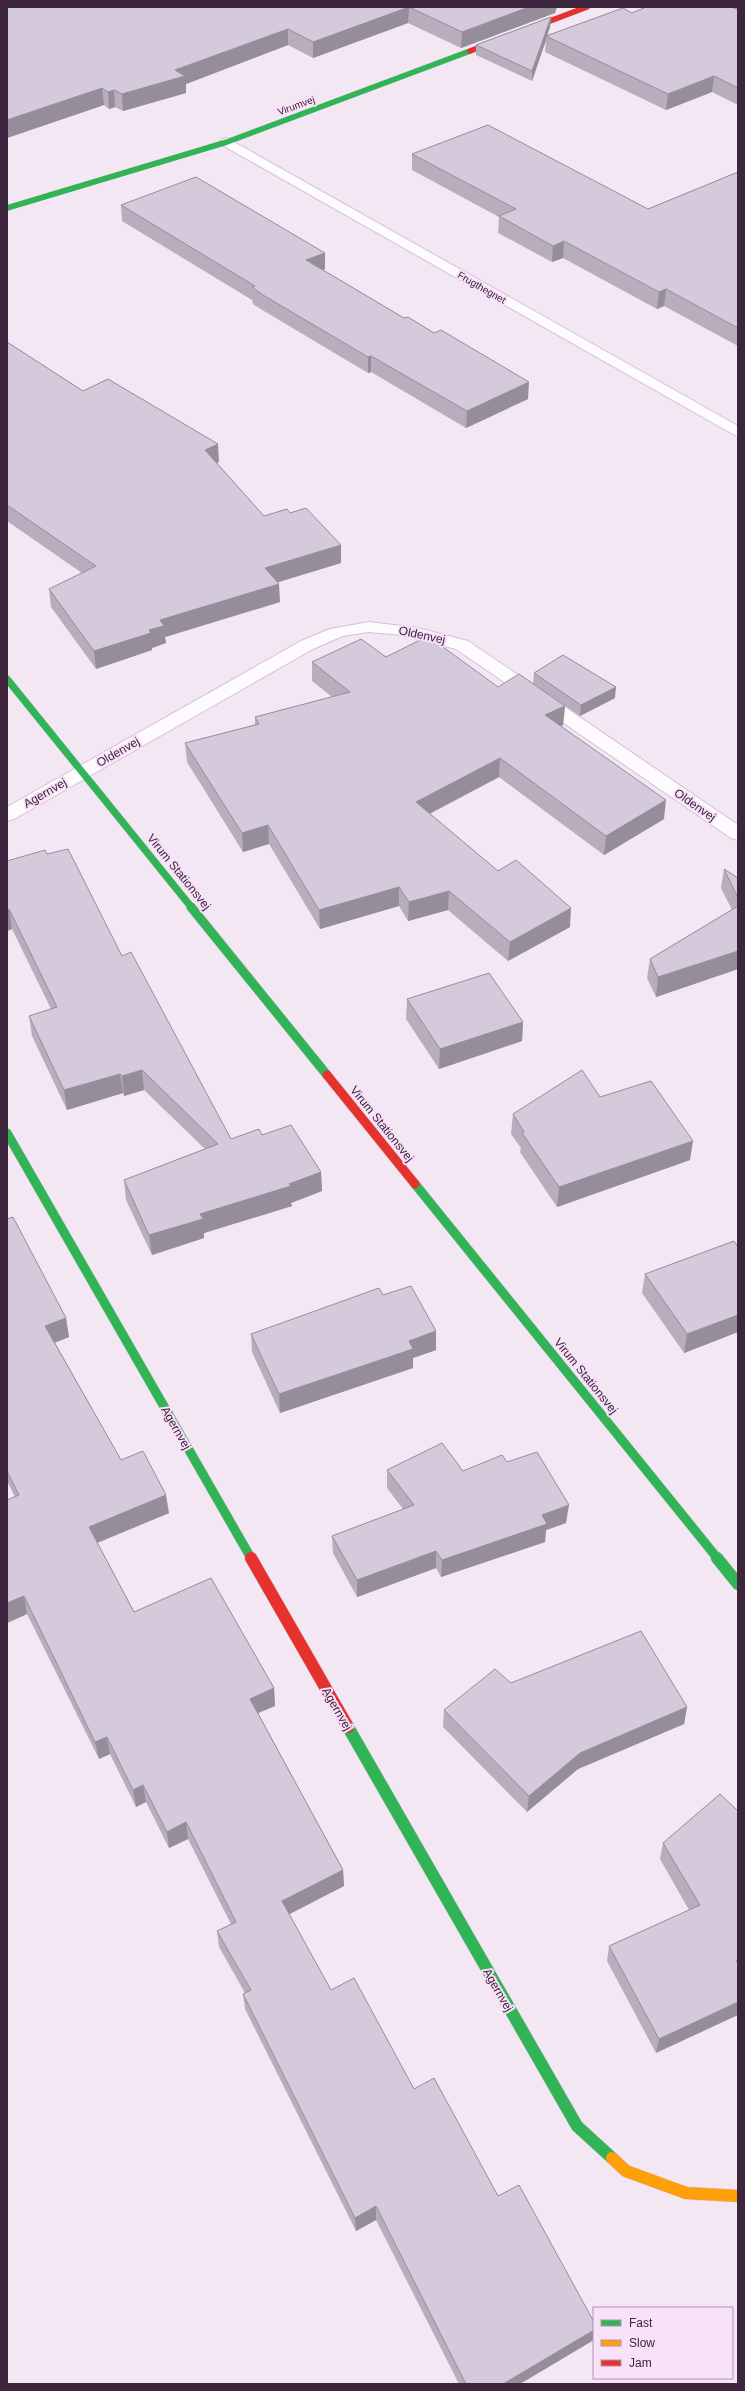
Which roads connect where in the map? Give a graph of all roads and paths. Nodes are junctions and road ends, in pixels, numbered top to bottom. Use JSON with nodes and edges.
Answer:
{"nodes":[{"id":1,"x":587,"y":7,"type":"edge"},
{"id":2,"x":227,"y":142,"type":"junction"},
{"id":3,"x":7,"y":208,"type":"edge"},
{"id":4,"x":738,"y":432,"type":"edge"},
{"id":5,"x":7,"y":679,"type":"edge"},
{"id":6,"x":83,"y":772,"type":"junction"},
{"id":7,"x":7,"y":815,"type":"edge"},
{"id":8,"x":738,"y":834,"type":"edge"},
{"id":9,"x":7,"y":1133,"type":"edge"},
{"id":10,"x":738,"y":1584,"type":"edge"},
{"id":11,"x":738,"y":2196,"type":"edge"}],
"edges":[{"from":1,"to":2,"type":"street","name":"Virumvej"},
{"from":2,"to":3,"type":"street","name":"Virumvej"},
{"from":2,"to":4,"type":"street","name":"Frugthegnet"},
{"from":5,"to":6,"type":"street","name":"Virum Stationsvej"},
{"from":6,"to":7,"type":"street","name":"Agernvej"},
{"from":6,"to":8,"type":"street","name":"Oldenvej"},
{"from":6,"to":10,"type":"street","name":"Virum Stationsvej"},
{"from":9,"to":11,"type":"street","name":"Agernvej"}]}
